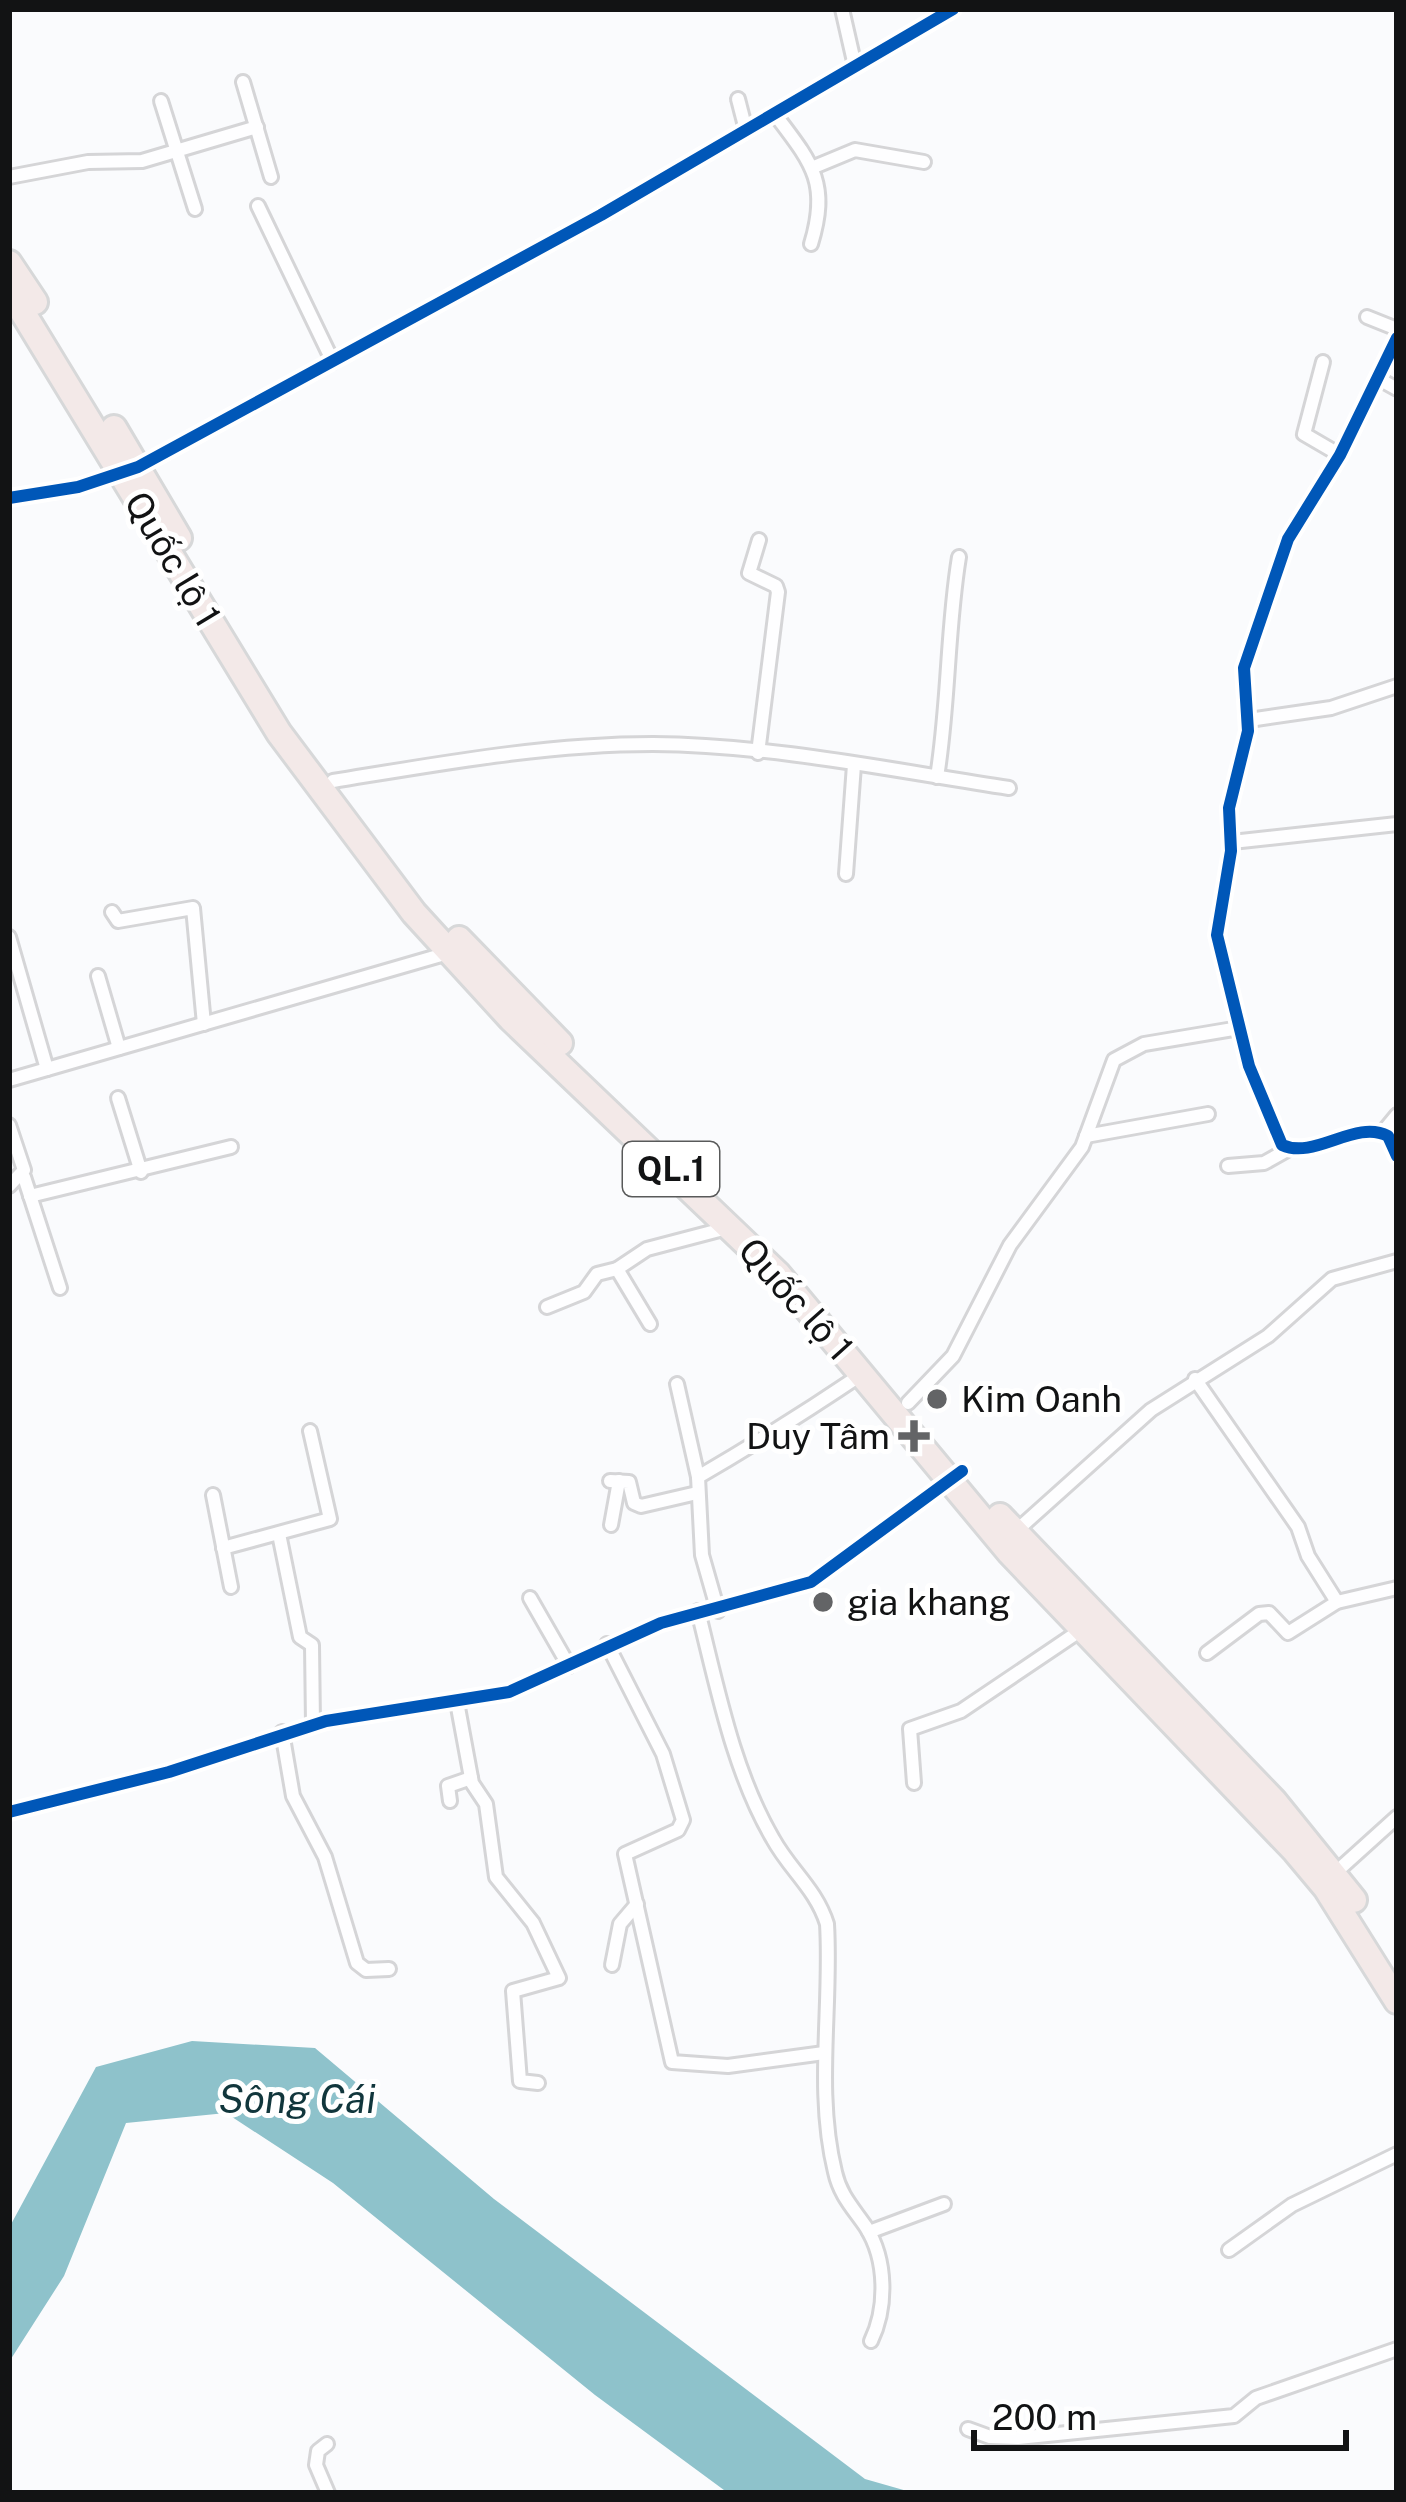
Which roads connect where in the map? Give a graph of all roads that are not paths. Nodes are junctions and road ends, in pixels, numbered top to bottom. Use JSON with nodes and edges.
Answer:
{"nodes":[{"id":1,"x":842,"y":9,"type":"edge"},
{"id":2,"x":927,"y":9,"type":"edge"},
{"id":3,"x":953,"y":9,"type":"edge"},
{"id":4,"x":925,"y":25,"type":"junction"},
{"id":5,"x":855,"y":66,"type":"junction"},
{"id":6,"x":243,"y":82,"type":"dead end"},
{"id":7,"x":738,"y":99,"type":"dead end"},
{"id":8,"x":161,"y":100,"type":"dead end"},
{"id":9,"x":774,"y":113,"type":"junction"},
{"id":10,"x":256,"y":127,"type":"junction"},
{"id":11,"x":746,"y":130,"type":"junction"},
{"id":12,"x":176,"y":151,"type":"junction"},
{"id":13,"x":924,"y":161,"type":"dead end"},
{"id":14,"x":814,"y":167,"type":"junction"},
{"id":15,"x":271,"y":176,"type":"dead end"},
{"id":16,"x":9,"y":177,"type":"edge"},
{"id":17,"x":258,"y":206,"type":"dead end"},
{"id":18,"x":195,"y":209,"type":"dead end"},
{"id":19,"x":811,"y":244,"type":"dead end"},
{"id":20,"x":9,"y":262,"type":"edge"},
{"id":21,"x":9,"y":290,"type":"edge"},
{"id":22,"x":1367,"y":317,"type":"dead end"},
{"id":23,"x":1396,"y":331,"type":"edge"},
{"id":24,"x":333,"y":362,"type":"junction"},
{"id":25,"x":1323,"y":362,"type":"dead end"},
{"id":26,"x":1379,"y":379,"type":"junction"},
{"id":27,"x":1397,"y":389,"type":"edge"},
{"id":28,"x":1340,"y":454,"type":"junction"},
{"id":29,"x":130,"y":470,"type":"junction"},
{"id":30,"x":9,"y":498,"type":"edge"},
{"id":31,"x":759,"y":540,"type":"dead end"},
{"id":32,"x":959,"y":557,"type":"dead end"},
{"id":33,"x":1397,"y":686,"type":"edge"},
{"id":34,"x":1249,"y":720,"type":"junction"},
{"id":35,"x":758,"y":753,"type":"junction"},
{"id":36,"x":854,"y":765,"type":"junction"},
{"id":37,"x":937,"y":777,"type":"junction"},
{"id":38,"x":333,"y":781,"type":"junction"},
{"id":39,"x":1009,"y":788,"type":"dead end"},
{"id":40,"x":1397,"y":824,"type":"edge"},
{"id":41,"x":1232,"y":842,"type":"junction"},
{"id":42,"x":846,"y":874,"type":"dead end"},
{"id":43,"x":112,"y":912,"type":"dead end"},
{"id":44,"x":9,"y":937,"type":"edge"},
{"id":45,"x":449,"y":952,"type":"junction"},
{"id":46,"x":98,"y":976,"type":"dead end"},
{"id":47,"x":204,"y":1024,"type":"junction"},
{"id":48,"x":1239,"y":1028,"type":"junction"},
{"id":49,"x":118,"y":1048,"type":"junction"},
{"id":50,"x":47,"y":1069,"type":"junction"},
{"id":51,"x":9,"y":1080,"type":"edge"},
{"id":52,"x":118,"y":1098,"type":"dead end"},
{"id":53,"x":1208,"y":1114,"type":"dead end"},
{"id":54,"x":1397,"y":1115,"type":"edge"},
{"id":55,"x":9,"y":1125,"type":"edge"},
{"id":56,"x":1382,"y":1132,"type":"junction"},
{"id":57,"x":1086,"y":1136,"type":"junction"},
{"id":58,"x":231,"y":1147,"type":"dead end"},
{"id":59,"x":1289,"y":1149,"type":"junction"},
{"id":60,"x":1397,"y":1156,"type":"edge"},
{"id":61,"x":1228,"y":1166,"type":"dead end"},
{"id":62,"x":141,"y":1172,"type":"junction"},
{"id":63,"x":24,"y":1177,"type":"junction"},
{"id":64,"x":9,"y":1186,"type":"edge"},
{"id":65,"x":30,"y":1196,"type":"junction"},
{"id":66,"x":731,"y":1227,"type":"junction"},
{"id":67,"x":1397,"y":1261,"type":"edge"},
{"id":68,"x":617,"y":1268,"type":"junction"},
{"id":69,"x":60,"y":1288,"type":"dead end"},
{"id":70,"x":547,"y":1307,"type":"dead end"},
{"id":71,"x":650,"y":1324,"type":"dead end"},
{"id":72,"x":863,"y":1373,"type":"junction"},
{"id":73,"x":1196,"y":1379,"type":"junction"},
{"id":74,"x":677,"y":1384,"type":"dead end"},
{"id":75,"x":908,"y":1402,"type":"junction"},
{"id":76,"x":310,"y":1431,"type":"dead end"},
{"id":77,"x":957,"y":1476,"type":"junction"},
{"id":78,"x":698,"y":1477,"type":"junction"},
{"id":79,"x":697,"y":1493,"type":"junction"},
{"id":80,"x":213,"y":1495,"type":"dead end"},
{"id":81,"x":611,"y":1525,"type":"dead end"},
{"id":82,"x":1014,"y":1532,"type":"junction"},
{"id":83,"x":279,"y":1534,"type":"junction"},
{"id":84,"x":223,"y":1548,"type":"junction"},
{"id":85,"x":231,"y":1587,"type":"dead end"},
{"id":86,"x":1397,"y":1588,"type":"edge"},
{"id":87,"x":530,"y":1598,"type":"dead end"},
{"id":88,"x":1337,"y":1602,"type":"junction"},
{"id":89,"x":698,"y":1611,"type":"junction"},
{"id":90,"x":718,"y":1611,"type":"junction"},
{"id":91,"x":1081,"y":1630,"type":"junction"},
{"id":92,"x":607,"y":1644,"type":"junction"},
{"id":93,"x":1207,"y":1653,"type":"dead end"},
{"id":94,"x":569,"y":1666,"type":"junction"},
{"id":95,"x":457,"y":1702,"type":"junction"},
{"id":96,"x":313,"y":1724,"type":"junction"},
{"id":97,"x":282,"y":1732,"type":"junction"},
{"id":98,"x":471,"y":1778,"type":"junction"},
{"id":99,"x":914,"y":1784,"type":"dead end"},
{"id":100,"x":450,"y":1801,"type":"dead end"},
{"id":101,"x":9,"y":1811,"type":"edge"},
{"id":102,"x":1397,"y":1817,"type":"edge"},
{"id":103,"x":1335,"y":1873,"type":"junction"},
{"id":104,"x":637,"y":1904,"type":"junction"},
{"id":105,"x":611,"y":1965,"type":"dead end"},
{"id":106,"x":1397,"y":1968,"type":"edge"},
{"id":107,"x":389,"y":1969,"type":"dead end"},
{"id":108,"x":1397,"y":2001,"type":"edge"},
{"id":109,"x":824,"y":2054,"type":"junction"},
{"id":110,"x":538,"y":2083,"type":"dead end"},
{"id":111,"x":1397,"y":2154,"type":"edge"},
{"id":112,"x":944,"y":2204,"type":"dead end"},
{"id":113,"x":869,"y":2232,"type":"junction"},
{"id":114,"x":1229,"y":2250,"type":"dead end"},
{"id":115,"x":871,"y":2341,"type":"dead end"},
{"id":116,"x":1397,"y":2349,"type":"edge"},
{"id":117,"x":968,"y":2429,"type":"dead end"},
{"id":118,"x":327,"y":2444,"type":"dead end"},
{"id":119,"x":328,"y":2493,"type":"edge"}],
"edges":[{"from":1,"to":5,"type":"street"},
{"from":2,"to":4,"type":"street"},
{"from":3,"to":4,"type":"street"},
{"from":4,"to":5,"type":"street"},
{"from":5,"to":9,"type":"street"},
{"from":6,"to":10,"type":"street"},
{"from":7,"to":11,"type":"street"},
{"from":8,"to":12,"type":"street"},
{"from":9,"to":11,"type":"street"},
{"from":9,"to":14,"type":"street"},
{"from":10,"to":12,"type":"street"},
{"from":10,"to":15,"type":"street"},
{"from":11,"to":24,"type":"street"},
{"from":12,"to":16,"type":"street"},
{"from":12,"to":18,"type":"street"},
{"from":13,"to":14,"type":"street"},
{"from":14,"to":19,"type":"street"},
{"from":17,"to":24,"type":"street"},
{"from":20,"to":29,"type":"highway","name":"Quốc lộ 1","number":"QL.1"},
{"from":21,"to":29,"type":"highway","name":"Quốc lộ 1","number":"QL.1"},
{"from":22,"to":23,"type":"street"},
{"from":23,"to":26,"type":"street"},
{"from":24,"to":29,"type":"street"},
{"from":25,"to":28,"type":"street"},
{"from":26,"to":27,"type":"street"},
{"from":26,"to":28,"type":"street"},
{"from":28,"to":34,"type":"street"},
{"from":29,"to":30,"type":"street"},
{"from":29,"to":38,"type":"highway","name":"Quốc lộ 1","number":"QL.1"},
{"from":29,"to":45,"type":"highway","name":"Quốc lộ 1","number":"QL.1"},
{"from":31,"to":35,"type":"street"},
{"from":32,"to":37,"type":"street"},
{"from":33,"to":34,"type":"street"},
{"from":34,"to":41,"type":"street"},
{"from":35,"to":36,"type":"street"},
{"from":35,"to":38,"type":"street"},
{"from":36,"to":37,"type":"street"},
{"from":36,"to":42,"type":"street"},
{"from":37,"to":39,"type":"street"},
{"from":38,"to":75,"type":"highway","name":"Quốc lộ 1","number":"QL.1"},
{"from":40,"to":41,"type":"street"},
{"from":41,"to":48,"type":"street"},
{"from":43,"to":47,"type":"street"},
{"from":44,"to":50,"type":"street"},
{"from":45,"to":47,"type":"street"},
{"from":45,"to":66,"type":"highway","name":"Quốc lộ 1","number":"QL.1"},
{"from":46,"to":49,"type":"street"},
{"from":47,"to":49,"type":"street"},
{"from":48,"to":57,"type":"street"},
{"from":48,"to":59,"type":"street"},
{"from":49,"to":50,"type":"street"},
{"from":50,"to":51,"type":"street"},
{"from":52,"to":62,"type":"street"},
{"from":53,"to":57,"type":"street"},
{"from":54,"to":56,"type":"street"},
{"from":55,"to":63,"type":"street"},
{"from":56,"to":59,"type":"street"},
{"from":56,"to":60,"type":"street"},
{"from":57,"to":75,"type":"street"},
{"from":58,"to":62,"type":"street"},
{"from":59,"to":61,"type":"street"},
{"from":62,"to":65,"type":"street"},
{"from":63,"to":64,"type":"street"},
{"from":63,"to":65,"type":"street"},
{"from":65,"to":69,"type":"street"},
{"from":66,"to":68,"type":"street"},
{"from":66,"to":72,"type":"highway","name":"Quốc lộ 1","number":"QL.1"},
{"from":67,"to":73,"type":"street"},
{"from":68,"to":70,"type":"street"},
{"from":68,"to":71,"type":"street"},
{"from":72,"to":77,"type":"highway","name":"Quốc lộ 1","number":"QL.1"},
{"from":72,"to":78,"type":"street"},
{"from":73,"to":82,"type":"street"},
{"from":73,"to":88,"type":"street"},
{"from":74,"to":78,"type":"street"},
{"from":75,"to":77,"type":"highway","name":"Quốc lộ 1","number":"QL.1"},
{"from":76,"to":83,"type":"street"},
{"from":77,"to":82,"type":"highway","name":"Quốc lộ 1","number":"QL.1"},
{"from":77,"to":90,"type":"street"},
{"from":77,"to":91,"type":"highway","name":"Quốc lộ 1","number":"QL.1"},
{"from":78,"to":79,"type":"street"},
{"from":79,"to":81,"type":"street"},
{"from":79,"to":90,"type":"street"},
{"from":80,"to":84,"type":"street"},
{"from":82,"to":103,"type":"highway","name":"Quốc lộ 1","number":"QL.1"},
{"from":83,"to":84,"type":"street"},
{"from":83,"to":96,"type":"street"},
{"from":84,"to":85,"type":"street"},
{"from":86,"to":88,"type":"street"},
{"from":87,"to":94,"type":"street"},
{"from":88,"to":93,"type":"street"},
{"from":89,"to":90,"type":"street"},
{"from":89,"to":92,"type":"street"},
{"from":89,"to":109,"type":"street"},
{"from":91,"to":99,"type":"street"},
{"from":91,"to":108,"type":"highway","name":"Quốc lộ 1","number":"QL.1"},
{"from":92,"to":94,"type":"street"},
{"from":92,"to":104,"type":"street"},
{"from":94,"to":95,"type":"street"},
{"from":95,"to":96,"type":"street"},
{"from":95,"to":98,"type":"street"},
{"from":96,"to":97,"type":"street"},
{"from":97,"to":101,"type":"street"},
{"from":97,"to":107,"type":"street"},
{"from":98,"to":100,"type":"street"},
{"from":98,"to":110,"type":"street"},
{"from":102,"to":103,"type":"street"},
{"from":103,"to":106,"type":"highway","name":"Quốc lộ 1","number":"QL.1"},
{"from":104,"to":105,"type":"street"},
{"from":104,"to":109,"type":"street"},
{"from":109,"to":113,"type":"street"},
{"from":111,"to":114,"type":"street"},
{"from":112,"to":113,"type":"street"},
{"from":113,"to":115,"type":"street"},
{"from":116,"to":117,"type":"street"},
{"from":118,"to":119,"type":"street"}]}
